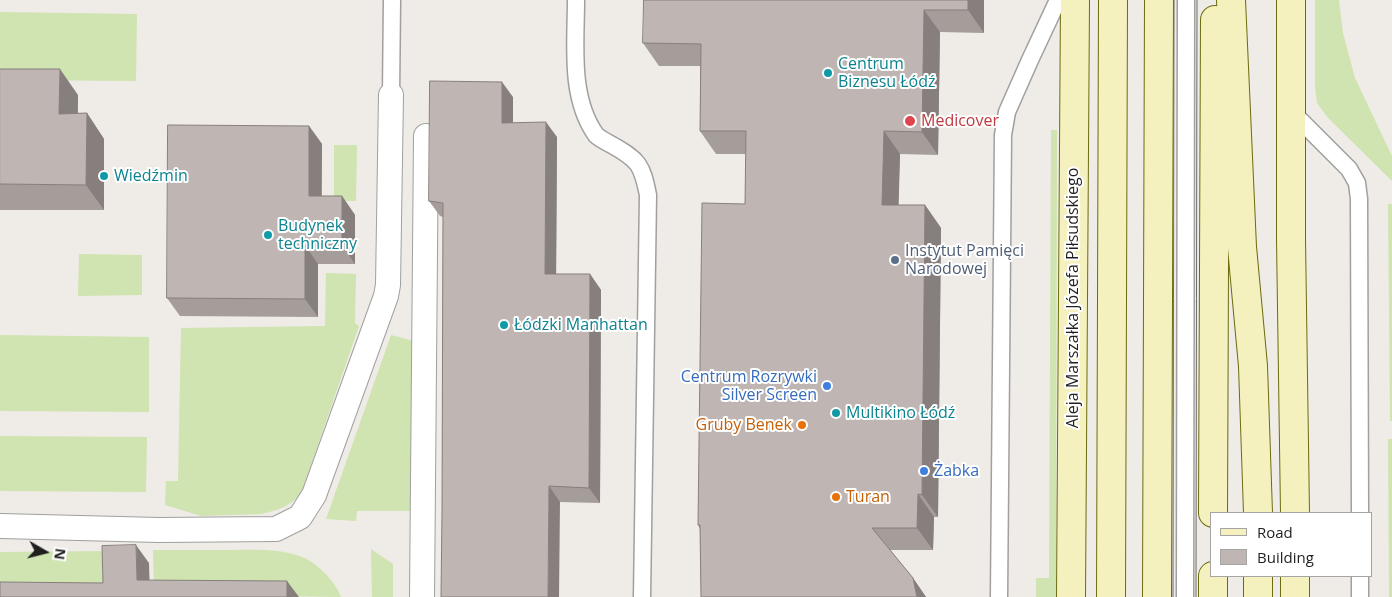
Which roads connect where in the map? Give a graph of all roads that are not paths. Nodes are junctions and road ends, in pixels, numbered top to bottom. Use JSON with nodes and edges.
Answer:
{"nodes":[{"id":1,"x":392,"y":0,"type":"edge"},
{"id":2,"x":576,"y":0,"type":"edge"},
{"id":3,"x":1058,"y":0,"type":"edge"},
{"id":4,"x":1075,"y":0,"type":"edge"},
{"id":5,"x":1113,"y":0,"type":"edge"},
{"id":6,"x":1159,"y":0,"type":"edge"},
{"id":7,"x":1186,"y":0,"type":"edge"},
{"id":8,"x":1215,"y":0,"type":"edge"},
{"id":9,"x":1231,"y":0,"type":"edge"},
{"id":10,"x":1291,"y":0,"type":"edge"},
{"id":11,"x":391,"y":95,"type":"joint"},
{"id":12,"x":1291,"y":111,"type":"junction"},
{"id":13,"x":426,"y":136,"type":"dead end"},
{"id":14,"x":1213,"y":512,"type":"edge"},
{"id":15,"x":1258,"y":512,"type":"edge"},
{"id":16,"x":1295,"y":512,"type":"edge"},
{"id":17,"x":1360,"y":512,"type":"edge"},
{"id":18,"x":0,"y":526,"type":"edge"},
{"id":19,"x":1213,"y":577,"type":"edge"},
{"id":20,"x":1258,"y":577,"type":"edge"},
{"id":21,"x":1295,"y":577,"type":"edge"},
{"id":22,"x":1360,"y":577,"type":"edge"},
{"id":23,"x":422,"y":597,"type":"edge"},
{"id":24,"x":642,"y":597,"type":"edge"},
{"id":25,"x":999,"y":597,"type":"edge"},
{"id":26,"x":1071,"y":597,"type":"edge"},
{"id":27,"x":1111,"y":597,"type":"edge"},
{"id":28,"x":1157,"y":597,"type":"edge"},
{"id":29,"x":1185,"y":597,"type":"edge"},
{"id":30,"x":1213,"y":597,"type":"edge"},
{"id":31,"x":1258,"y":597,"type":"edge"},
{"id":32,"x":1295,"y":597,"type":"edge"},
{"id":33,"x":1360,"y":597,"type":"edge"}],
"edges":[{"from":1,"to":11,"type":"lane"},
{"from":2,"to":24,"type":"lane"},
{"from":3,"to":25,"type":"lane"},
{"from":4,"to":26,"type":"main road","name":"Aleja Marszałka Józefa Piłsudskiego"},
{"from":5,"to":27,"type":"main road"},
{"from":6,"to":28,"type":"main road"},
{"from":7,"to":29,"type":"lane"},
{"from":8,"to":14,"type":"main road"},
{"from":9,"to":15,"type":"main road"},
{"from":10,"to":12,"type":"main road"},
{"from":11,"to":18,"type":"street"},
{"from":12,"to":16,"type":"main road"},
{"from":12,"to":17,"type":"lane"},
{"from":13,"to":23,"type":"street"},
{"from":19,"to":30,"type":"main road"},
{"from":20,"to":31,"type":"main road"},
{"from":21,"to":32,"type":"main road"},
{"from":22,"to":33,"type":"lane"}]}
